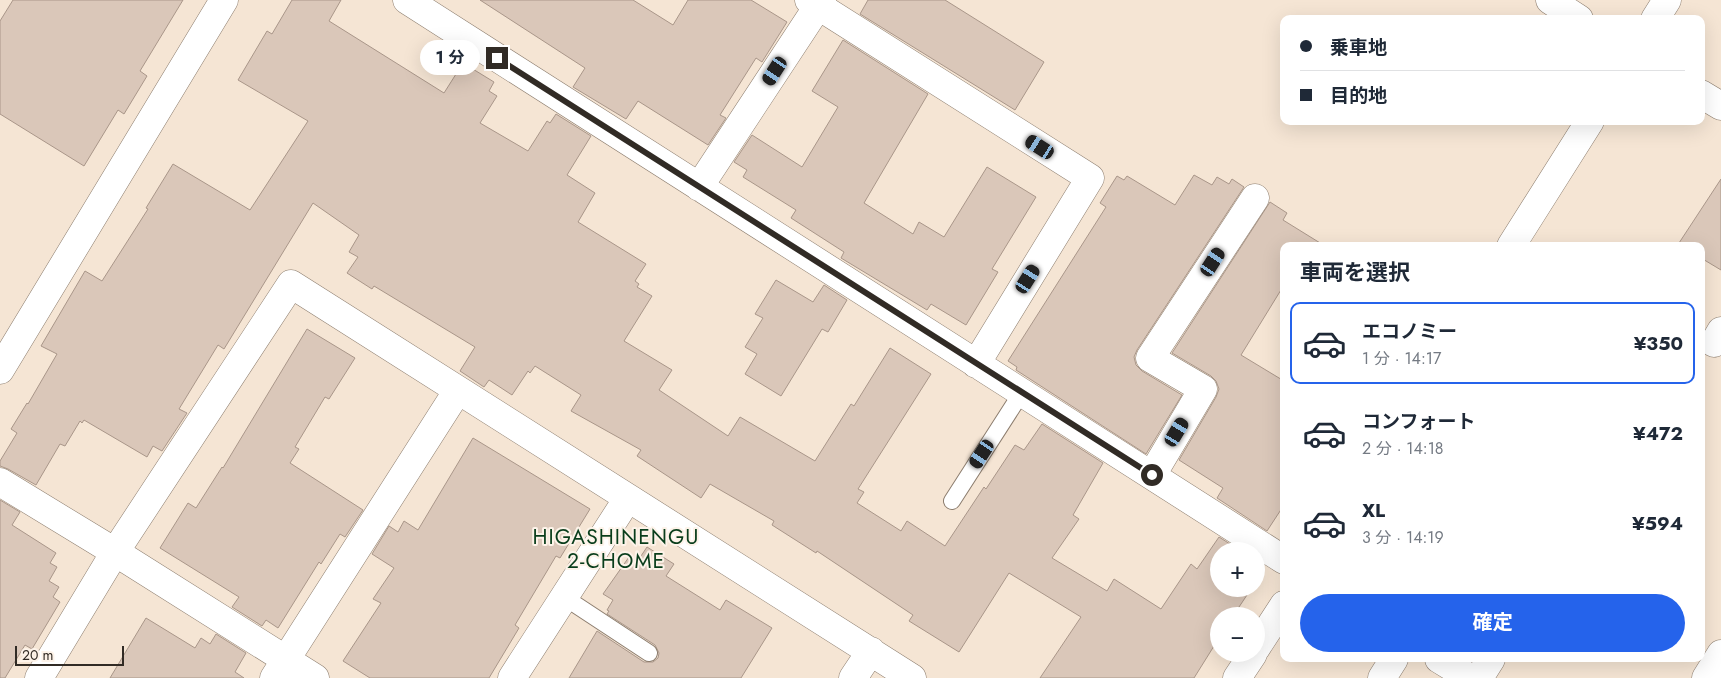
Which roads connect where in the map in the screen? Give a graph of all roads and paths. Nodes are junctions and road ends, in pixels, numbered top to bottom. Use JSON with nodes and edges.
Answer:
{"nodes":[{"id":1,"x":224,"y":0,"type":"edge"},
{"id":2,"x":407,"y":0,"type":"edge"},
{"id":3,"x":1550,"y":0,"type":"edge"},
{"id":4,"x":1667,"y":0,"type":"edge"},
{"id":5,"x":817,"y":2,"type":"edge"},
{"id":6,"x":1573,"y":15,"type":"edge"},
{"id":7,"x":1658,"y":15,"type":"edge"},
{"id":8,"x":1705,"y":96,"type":"edge"},
{"id":9,"x":1721,"y":106,"type":"edge"},
{"id":10,"x":1587,"y":125,"type":"edge"},
{"id":11,"x":699,"y":187,"type":"junction"},
{"id":12,"x":1255,"y":198,"type":"dead end"},
{"id":13,"x":1514,"y":242,"type":"edge"},
{"id":14,"x":976,"y":364,"type":"junction"},
{"id":15,"x":0,"y":370,"type":"edge"},
{"id":16,"x":458,"y":390,"type":"junction"},
{"id":17,"x":1022,"y":392,"type":"junction"},
{"id":18,"x":1152,"y":475,"type":"junction"},
{"id":19,"x":0,"y":482,"type":"edge"},
{"id":20,"x":628,"y":498,"type":"junction"},
{"id":21,"x":952,"y":501,"type":"dead end"},
{"id":22,"x":115,"y":552,"type":"junction"},
{"id":23,"x":1280,"y":557,"type":"edge"},
{"id":24,"x":564,"y":597,"type":"junction"},
{"id":25,"x":1280,"y":611,"type":"edge"},
{"id":26,"x":1265,"y":634,"type":"edge"},
{"id":27,"x":870,"y":651,"type":"junction"},
{"id":28,"x":649,"y":653,"type":"dead end"},
{"id":29,"x":1721,"y":654,"type":"edge"},
{"id":30,"x":1248,"y":662,"type":"edge"},
{"id":31,"x":1392,"y":662,"type":"edge"},
{"id":32,"x":1444,"y":662,"type":"edge"},
{"id":33,"x":1490,"y":662,"type":"edge"},
{"id":34,"x":280,"y":669,"type":"edge"},
{"id":35,"x":39,"y":678,"type":"edge"},
{"id":36,"x":315,"y":678,"type":"edge"},
{"id":37,"x":512,"y":678,"type":"edge"},
{"id":38,"x":853,"y":678,"type":"edge"},
{"id":39,"x":912,"y":678,"type":"edge"},
{"id":40,"x":1237,"y":678,"type":"edge"},
{"id":41,"x":1382,"y":678,"type":"edge"},
{"id":42,"x":1470,"y":678,"type":"edge"},
{"id":43,"x":1479,"y":678,"type":"edge"},
{"id":44,"x":1706,"y":678,"type":"edge"}],
"edges":[{"from":1,"to":15,"type":"street"},
{"from":2,"to":11,"type":"street"},
{"from":3,"to":6,"type":"street"},
{"from":4,"to":7,"type":"street"},
{"from":5,"to":11,"type":"street"},
{"from":5,"to":14,"type":"street"},
{"from":8,"to":9,"type":"street"},
{"from":10,"to":13,"type":"street"},
{"from":11,"to":14,"type":"street"},
{"from":12,"to":18,"type":"street"},
{"from":14,"to":17,"type":"street"},
{"from":16,"to":20,"type":"street"},
{"from":16,"to":22,"type":"street"},
{"from":16,"to":34,"type":"street"},
{"from":17,"to":18,"type":"street"},
{"from":17,"to":21,"type":"lane"},
{"from":18,"to":23,"type":"street"},
{"from":19,"to":22,"type":"street"},
{"from":20,"to":24,"type":"street"},
{"from":20,"to":27,"type":"street"},
{"from":22,"to":34,"type":"street"},
{"from":22,"to":35,"type":"street"},
{"from":24,"to":28,"type":"lane"},
{"from":24,"to":37,"type":"street"},
{"from":25,"to":26,"type":"street"},
{"from":27,"to":38,"type":"street"},
{"from":27,"to":39,"type":"street"},
{"from":29,"to":44,"type":"street"},
{"from":30,"to":40,"type":"street"},
{"from":31,"to":41,"type":"street"},
{"from":32,"to":42,"type":"street"},
{"from":33,"to":43,"type":"street"},
{"from":34,"to":36,"type":"street"}]}
